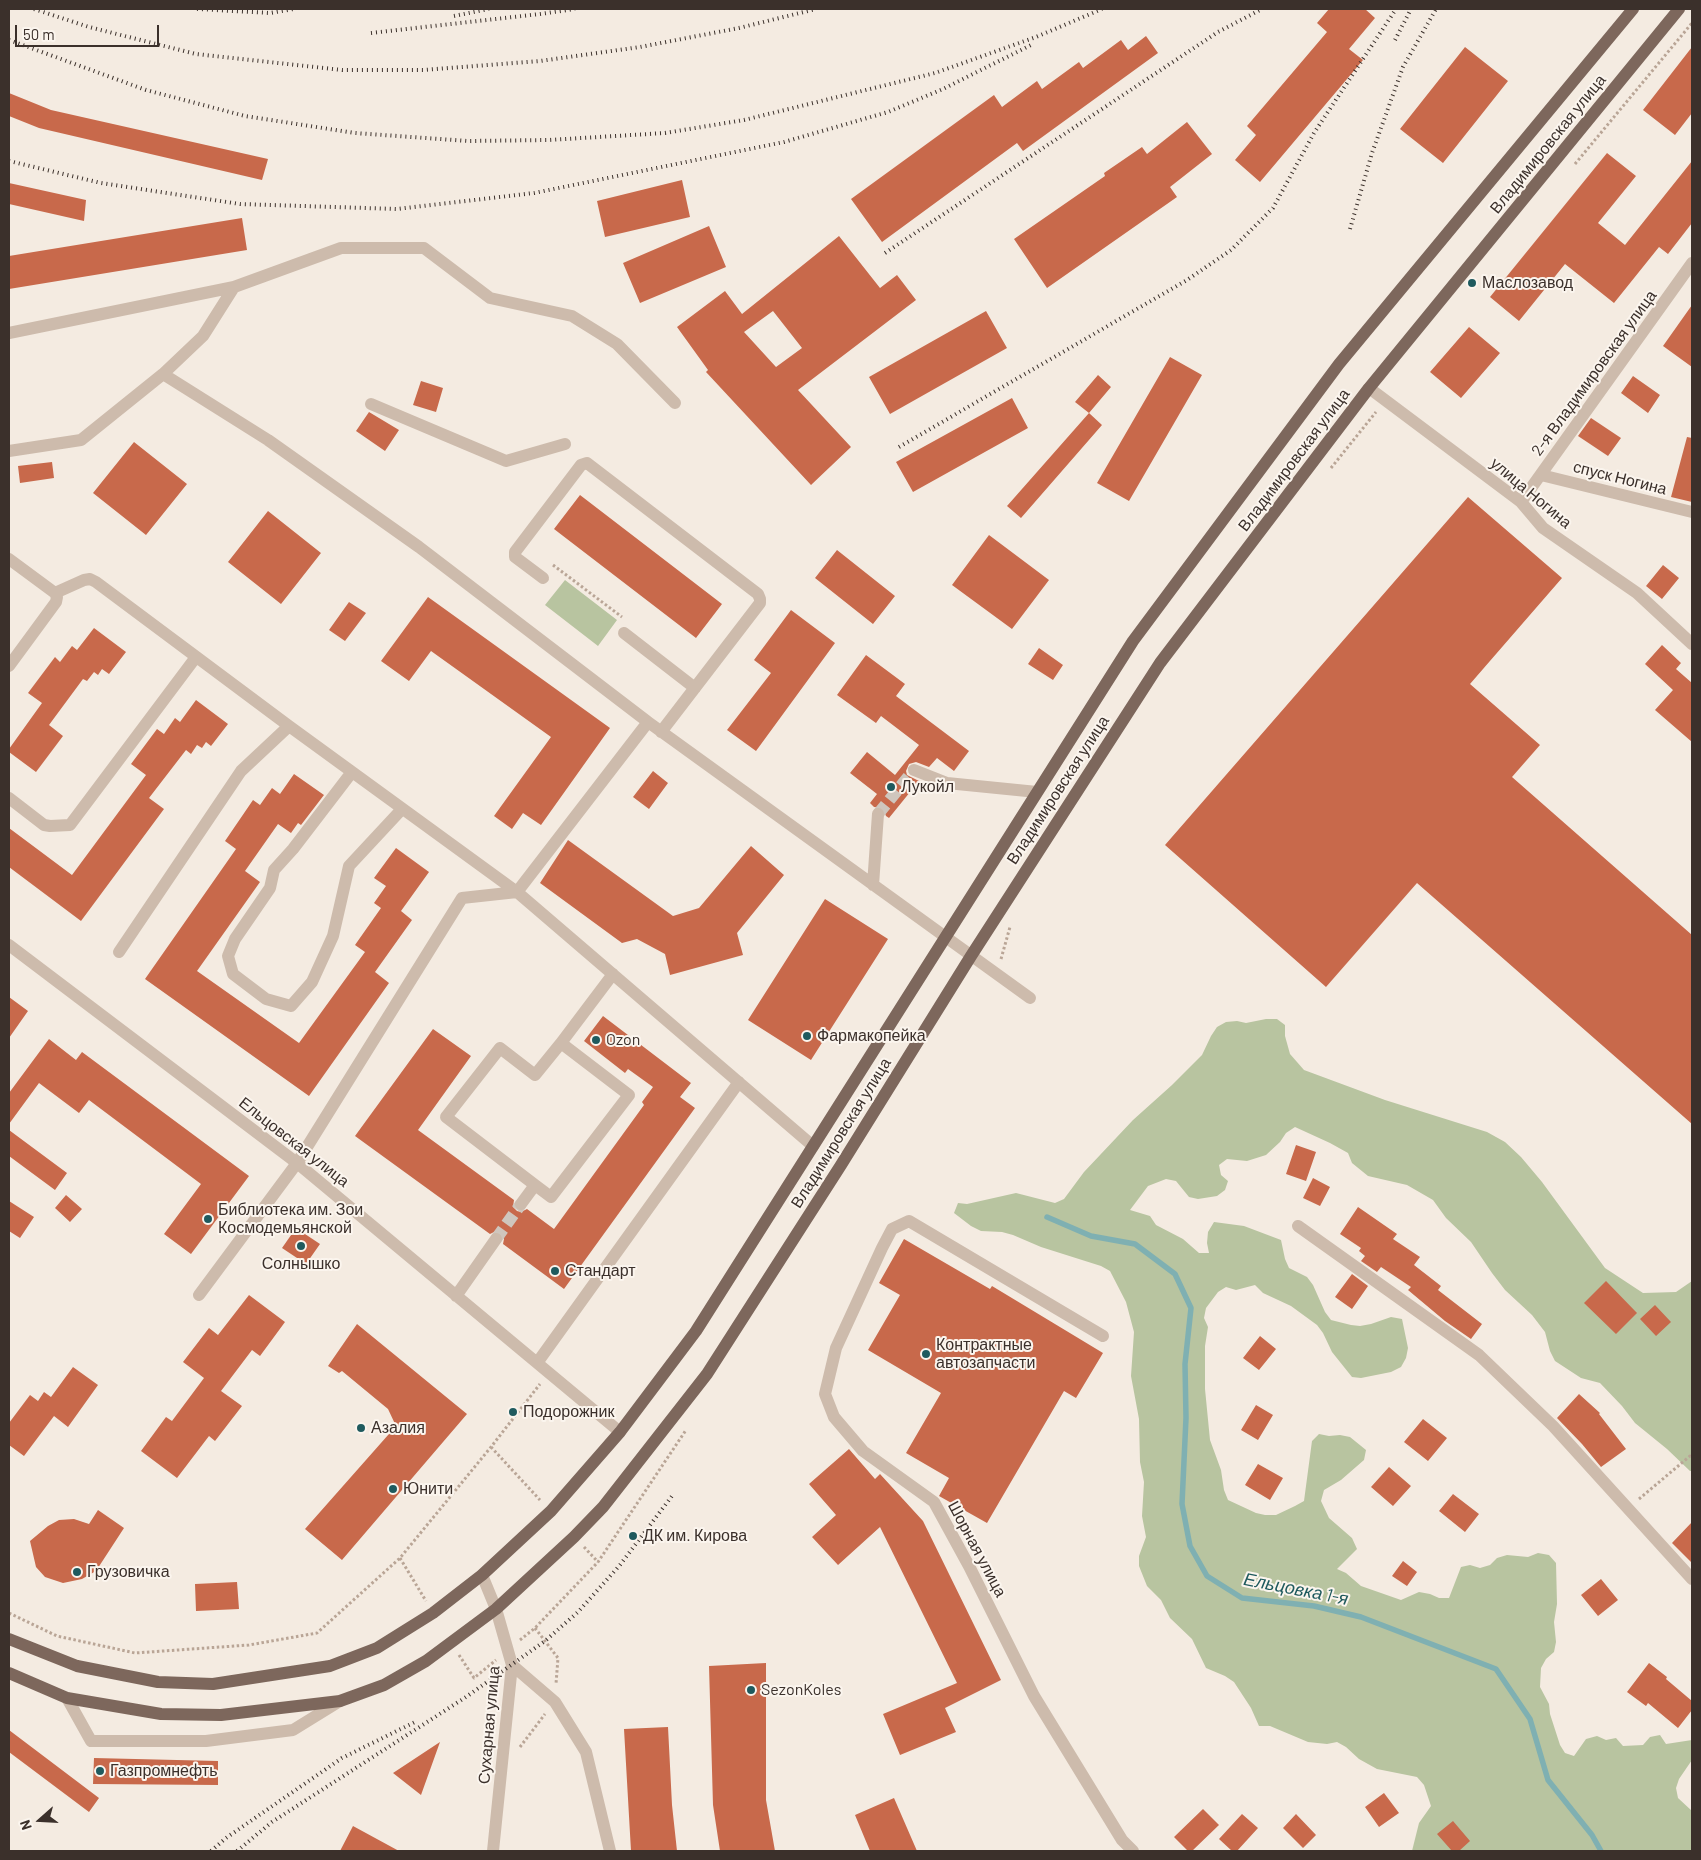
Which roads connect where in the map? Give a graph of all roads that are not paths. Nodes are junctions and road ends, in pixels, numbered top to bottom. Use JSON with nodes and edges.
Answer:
{"nodes":[{"id":1,"x":1633,"y":9,"type":"edge"},
{"id":2,"x":1679,"y":9,"type":"edge"},
{"id":3,"x":1692,"y":263,"type":"edge"},
{"id":4,"x":234,"y":287,"type":"junction"},
{"id":5,"x":9,"y":333,"type":"edge"},
{"id":6,"x":163,"y":374,"type":"junction"},
{"id":7,"x":1369,"y":388,"type":"junction"},
{"id":8,"x":675,"y":403,"type":"dead end"},
{"id":9,"x":370,"y":404,"type":"dead end"},
{"id":10,"x":565,"y":444,"type":"dead end"},
{"id":11,"x":9,"y":451,"type":"edge"},
{"id":12,"x":1541,"y":475,"type":"junction"},
{"id":13,"x":1522,"y":502,"type":"junction"},
{"id":14,"x":1692,"y":512,"type":"edge"},
{"id":15,"x":9,"y":559,"type":"edge"},
{"id":16,"x":543,"y":578,"type":"road end"},
{"id":17,"x":55,"y":593,"type":"junction"},
{"id":18,"x":624,"y":633,"type":"road end"},
{"id":19,"x":1692,"y":644,"type":"edge"},
{"id":20,"x":196,"y":657,"type":"junction"},
{"id":21,"x":9,"y":666,"type":"edge"},
{"id":22,"x":695,"y":688,"type":"junction"},
{"id":23,"x":648,"y":722,"type":"junction"},
{"id":24,"x":289,"y":726,"type":"junction"},
{"id":25,"x":662,"y":732,"type":"junction"},
{"id":26,"x":914,"y":770,"type":"dead end"},
{"id":27,"x":352,"y":772,"type":"junction"},
{"id":28,"x":1037,"y":792,"type":"junction"},
{"id":29,"x":9,"y":798,"type":"edge"},
{"id":30,"x":402,"y":809,"type":"junction"},
{"id":31,"x":878,"y":814,"type":"tunnel mouth"},
{"id":32,"x":872,"y":885,"type":"junction"},
{"id":33,"x":517,"y":892,"type":"junction"},
{"id":34,"x":945,"y":937,"type":"junction"},
{"id":35,"x":9,"y":945,"type":"edge"},
{"id":36,"x":119,"y":952,"type":"dead end"},
{"id":37,"x":971,"y":956,"type":"junction"},
{"id":38,"x":613,"y":974,"type":"junction"},
{"id":39,"x":1030,"y":998,"type":"dead end"},
{"id":40,"x":561,"y":1043,"type":"junction"},
{"id":41,"x":739,"y":1082,"type":"junction"},
{"id":42,"x":812,"y":1146,"type":"junction"},
{"id":43,"x":297,"y":1164,"type":"junction"},
{"id":44,"x":535,"y":1185,"type":"junction"},
{"id":45,"x":521,"y":1204,"type":"tunnel mouth"},
{"id":46,"x":1298,"y":1226,"type":"dead end"},
{"id":47,"x":496,"y":1239,"type":"tunnel mouth"},
{"id":48,"x":198,"y":1295,"type":"dead end"},
{"id":49,"x":456,"y":1296,"type":"junction"},
{"id":50,"x":1103,"y":1336,"type":"dead end"},
{"id":51,"x":537,"y":1363,"type":"junction"},
{"id":52,"x":620,"y":1432,"type":"junction"},
{"id":53,"x":482,"y":1575,"type":"junction"},
{"id":54,"x":1692,"y":1579,"type":"edge"},
{"id":55,"x":496,"y":1609,"type":"junction"},
{"id":56,"x":9,"y":1638,"type":"edge"},
{"id":57,"x":512,"y":1665,"type":"junction"},
{"id":58,"x":9,"y":1673,"type":"edge"},
{"id":59,"x":67,"y":1698,"type":"junction"},
{"id":60,"x":340,"y":1701,"type":"junction"},
{"id":61,"x":493,"y":1851,"type":"edge"},
{"id":62,"x":610,"y":1851,"type":"edge"},
{"id":63,"x":1134,"y":1851,"type":"edge"}],
"edges":[{"from":1,"to":28,"type":"main road","name":"Владимировская улица"},
{"from":2,"to":7,"type":"main road","name":"Владимировская улица"},
{"from":3,"to":12,"type":"street","name":"2-я Владимировская улица"},
{"from":4,"to":5,"type":"street"},
{"from":4,"to":6,"type":"street"},
{"from":4,"to":8,"type":"street"},
{"from":6,"to":11,"type":"street"},
{"from":6,"to":23,"type":"street"},
{"from":7,"to":13,"type":"street","name":"улица Ногина"},
{"from":7,"to":37,"type":"main road","name":"Владимировская улица"},
{"from":9,"to":10,"type":"street"},
{"from":12,"to":13,"type":"street","name":"2-я Владимировская улица"},
{"from":12,"to":14,"type":"street","name":"спуск Ногина"},
{"from":13,"to":19,"type":"street","name":"улица Ногина"},
{"from":15,"to":17,"type":"street"},
{"from":16,"to":22,"type":"street"},
{"from":17,"to":20,"type":"street"},
{"from":17,"to":21,"type":"street"},
{"from":18,"to":22,"type":"street"},
{"from":20,"to":24,"type":"street"},
{"from":20,"to":29,"type":"street"},
{"from":22,"to":25,"type":"street"},
{"from":23,"to":25,"type":"street"},
{"from":23,"to":33,"type":"street"},
{"from":24,"to":27,"type":"street"},
{"from":24,"to":36,"type":"street"},
{"from":25,"to":32,"type":"street"},
{"from":26,"to":28,"type":"street"},
{"from":27,"to":30,"type":"street"},
{"from":27,"to":30,"type":"street"},
{"from":28,"to":34,"type":"main road","name":"Владимировская улица"},
{"from":30,"to":33,"type":"street"},
{"from":31,"to":32,"type":"street"},
{"from":32,"to":34,"type":"street"},
{"from":33,"to":38,"type":"street"},
{"from":33,"to":43,"type":"street"},
{"from":34,"to":37,"type":"street"},
{"from":34,"to":42,"type":"main road","name":"Владимировская улица"},
{"from":35,"to":43,"type":"street","name":"Ельцовская улица"},
{"from":37,"to":39,"type":"street"},
{"from":37,"to":55,"type":"main road","name":"Владимировская улица"},
{"from":38,"to":40,"type":"street"},
{"from":38,"to":41,"type":"street"},
{"from":40,"to":44,"type":"street"},
{"from":40,"to":44,"type":"street"},
{"from":41,"to":42,"type":"street"},
{"from":41,"to":51,"type":"street"},
{"from":42,"to":52,"type":"main road","name":"Владимировская улица"},
{"from":43,"to":48,"type":"street"},
{"from":43,"to":49,"type":"street","name":"Ельцовская улица"},
{"from":44,"to":45,"type":"street"},
{"from":46,"to":54,"type":"street"},
{"from":47,"to":49,"type":"street"},
{"from":49,"to":51,"type":"street","name":"Ельцовская улица"},
{"from":50,"to":63,"type":"street","name":"Шорная улица"},
{"from":51,"to":52,"type":"street","name":"Ельцовская улица"},
{"from":52,"to":53,"type":"main road","name":"Владимировская улица"},
{"from":53,"to":55,"type":"street","name":"Сухарная улица"},
{"from":53,"to":56,"type":"main road","name":"Владимировская улица"},
{"from":55,"to":57,"type":"street","name":"Сухарная улица"},
{"from":55,"to":60,"type":"main road","name":"Владимировская улица"},
{"from":57,"to":61,"type":"street","name":"Сухарная улица"},
{"from":57,"to":62,"type":"street"},
{"from":58,"to":59,"type":"main road","name":"Владимировская улица"},
{"from":59,"to":60,"type":"main road","name":"Владимировская улица"},
{"from":59,"to":60,"type":"street"}]}
